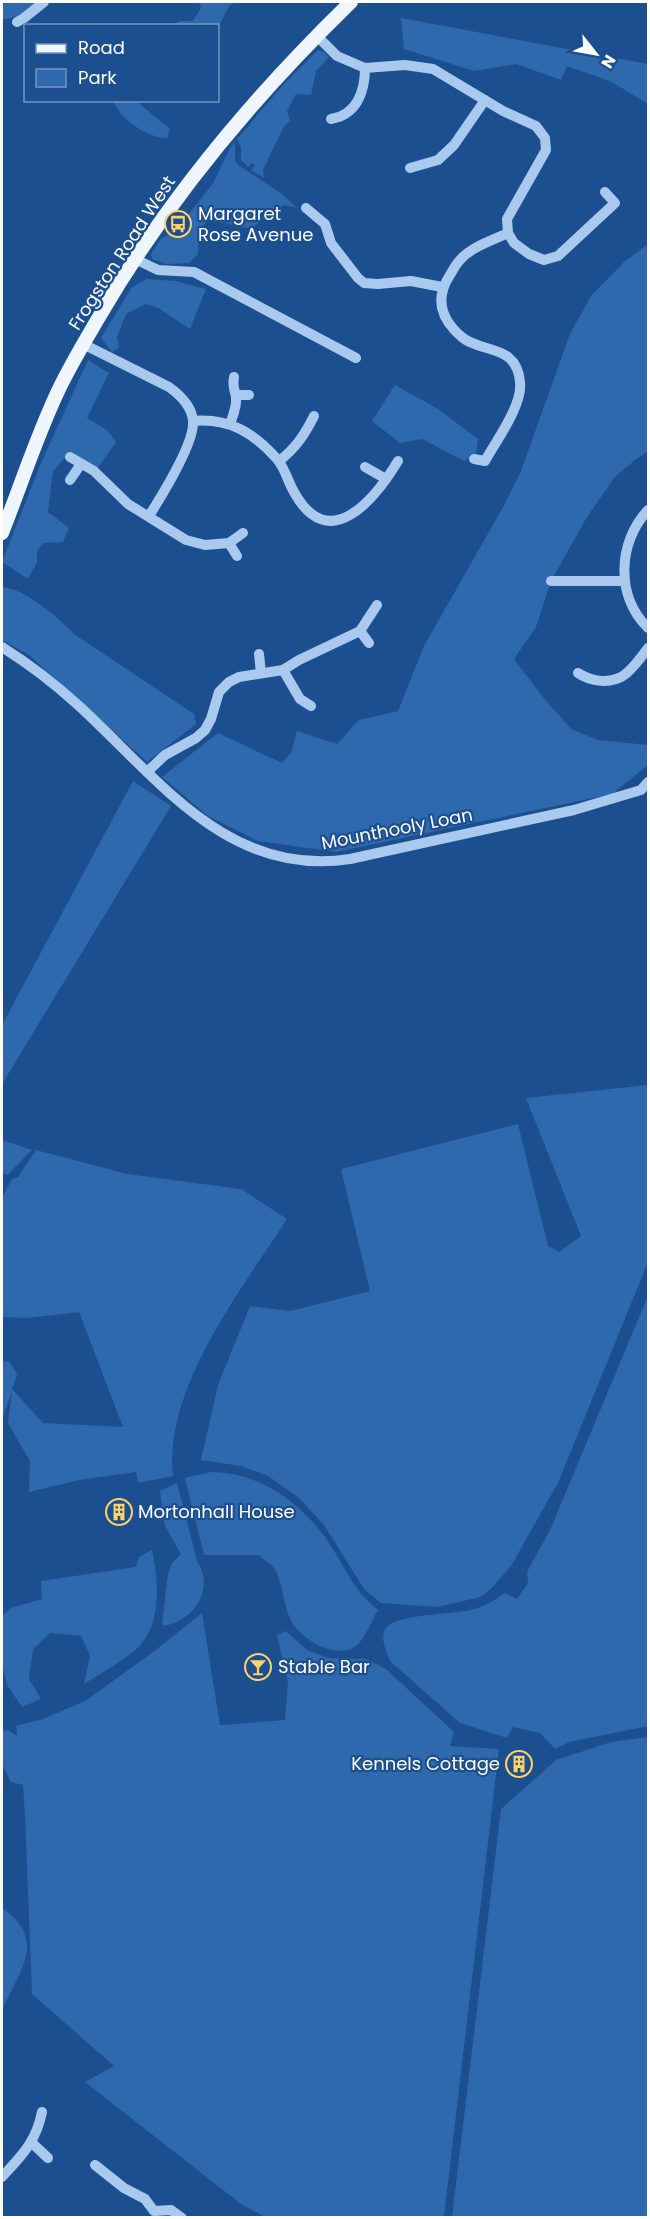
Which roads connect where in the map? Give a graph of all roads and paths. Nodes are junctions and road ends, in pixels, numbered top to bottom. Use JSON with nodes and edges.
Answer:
{"nodes":[{"id":1,"x":44,"y":2,"type":"edge"},
{"id":2,"x":351,"y":2,"type":"edge"},
{"id":3,"x":17,"y":22,"type":"dead end"},
{"id":4,"x":316,"y":35,"type":"junction"},
{"id":5,"x":365,"y":68,"type":"junction"},
{"id":6,"x":484,"y":100,"type":"junction"},
{"id":7,"x":331,"y":119,"type":"dead end"},
{"id":8,"x":410,"y":168,"type":"dead end"},
{"id":9,"x":605,"y":192,"type":"dead end"},
{"id":10,"x":306,"y":208,"type":"dead end"},
{"id":11,"x":508,"y":233,"type":"junction"},
{"id":12,"x":135,"y":259,"type":"junction"},
{"id":13,"x":442,"y":287,"type":"junction"},
{"id":14,"x":83,"y":344,"type":"junction"},
{"id":15,"x":356,"y":358,"type":"dead end"},
{"id":16,"x":234,"y":377,"type":"dead end"},
{"id":17,"x":236,"y":395,"type":"junction"},
{"id":18,"x":249,"y":395,"type":"dead end"},
{"id":19,"x":308,"y":420,"type":"dead end"},
{"id":20,"x":193,"y":421,"type":"junction"},
{"id":21,"x":230,"y":424,"type":"junction"},
{"id":22,"x":70,"y":457,"type":"dead end"},
{"id":23,"x":474,"y":459,"type":"dead end"},
{"id":24,"x":279,"y":461,"type":"junction"},
{"id":25,"x":398,"y":461,"type":"dead end"},
{"id":26,"x":81,"y":464,"type":"junction"},
{"id":27,"x":365,"y":467,"type":"dead end"},
{"id":28,"x":386,"y":479,"type":"junction"},
{"id":29,"x":70,"y":480,"type":"dead end"},
{"id":30,"x":648,"y":510,"type":"edge"},
{"id":31,"x":149,"y":516,"type":"junction"},
{"id":32,"x":2,"y":533,"type":"edge"},
{"id":33,"x":243,"y":533,"type":"dead end"},
{"id":34,"x":229,"y":543,"type":"junction"},
{"id":35,"x":237,"y":556,"type":"dead end"},
{"id":36,"x":551,"y":581,"type":"dead end"},
{"id":37,"x":623,"y":581,"type":"junction"},
{"id":38,"x":377,"y":604,"type":"dead end"},
{"id":39,"x":648,"y":628,"type":"edge"},
{"id":40,"x":360,"y":631,"type":"junction"},
{"id":41,"x":369,"y":642,"type":"dead end"},
{"id":42,"x":2,"y":647,"type":"edge"},
{"id":43,"x":648,"y":648,"type":"edge"},
{"id":44,"x":259,"y":654,"type":"dead end"},
{"id":45,"x":283,"y":670,"type":"junction"},
{"id":46,"x":578,"y":673,"type":"dead end"},
{"id":47,"x":261,"y":674,"type":"junction"},
{"id":48,"x":311,"y":706,"type":"dead end"},
{"id":49,"x":147,"y":772,"type":"junction"},
{"id":50,"x":648,"y":782,"type":"edge"},
{"id":51,"x":42,"y":2112,"type":"dead end"},
{"id":52,"x":32,"y":2143,"type":"junction"},
{"id":53,"x":48,"y":2158,"type":"dead end"},
{"id":54,"x":95,"y":2165,"type":"dead end"},
{"id":55,"x":2,"y":2177,"type":"edge"},
{"id":56,"x":153,"y":2214,"type":"edge"},
{"id":57,"x":182,"y":2217,"type":"edge"}],
"edges":[{"from":1,"to":3,"type":"street"},
{"from":2,"to":4,"type":"main road","name":"Frogston Road West"},
{"from":4,"to":5,"type":"street"},
{"from":4,"to":12,"type":"main road","name":"Frogston Road West"},
{"from":5,"to":6,"type":"street"},
{"from":5,"to":7,"type":"street"},
{"from":6,"to":8,"type":"street"},
{"from":6,"to":11,"type":"street"},
{"from":9,"to":11,"type":"street"},
{"from":10,"to":13,"type":"street"},
{"from":11,"to":13,"type":"street"},
{"from":12,"to":14,"type":"main road","name":"Frogston Road West"},
{"from":12,"to":15,"type":"street"},
{"from":13,"to":23,"type":"street"},
{"from":14,"to":20,"type":"street"},
{"from":14,"to":32,"type":"main road","name":"Frogston Road West"},
{"from":16,"to":17,"type":"street"},
{"from":17,"to":18,"type":"street"},
{"from":17,"to":21,"type":"street"},
{"from":19,"to":24,"type":"street"},
{"from":20,"to":21,"type":"street"},
{"from":20,"to":31,"type":"street"},
{"from":21,"to":24,"type":"street"},
{"from":22,"to":26,"type":"street"},
{"from":24,"to":28,"type":"street"},
{"from":25,"to":28,"type":"street"},
{"from":26,"to":29,"type":"street"},
{"from":26,"to":31,"type":"street"},
{"from":27,"to":28,"type":"street"},
{"from":30,"to":37,"type":"street"},
{"from":31,"to":34,"type":"street"},
{"from":33,"to":34,"type":"street"},
{"from":34,"to":35,"type":"street"},
{"from":36,"to":37,"type":"street"},
{"from":37,"to":39,"type":"street"},
{"from":38,"to":40,"type":"street"},
{"from":40,"to":41,"type":"street"},
{"from":40,"to":45,"type":"street"},
{"from":42,"to":49,"type":"street","name":"Mounthooly Loan"},
{"from":43,"to":46,"type":"street"},
{"from":44,"to":47,"type":"street"},
{"from":45,"to":47,"type":"street"},
{"from":45,"to":48,"type":"street"},
{"from":47,"to":49,"type":"street"},
{"from":49,"to":50,"type":"street","name":"Mounthooly Loan"},
{"from":51,"to":52,"type":"street"},
{"from":52,"to":53,"type":"street"},
{"from":52,"to":55,"type":"street"},
{"from":54,"to":56,"type":"street"},
{"from":56,"to":57,"type":"street"}]}
